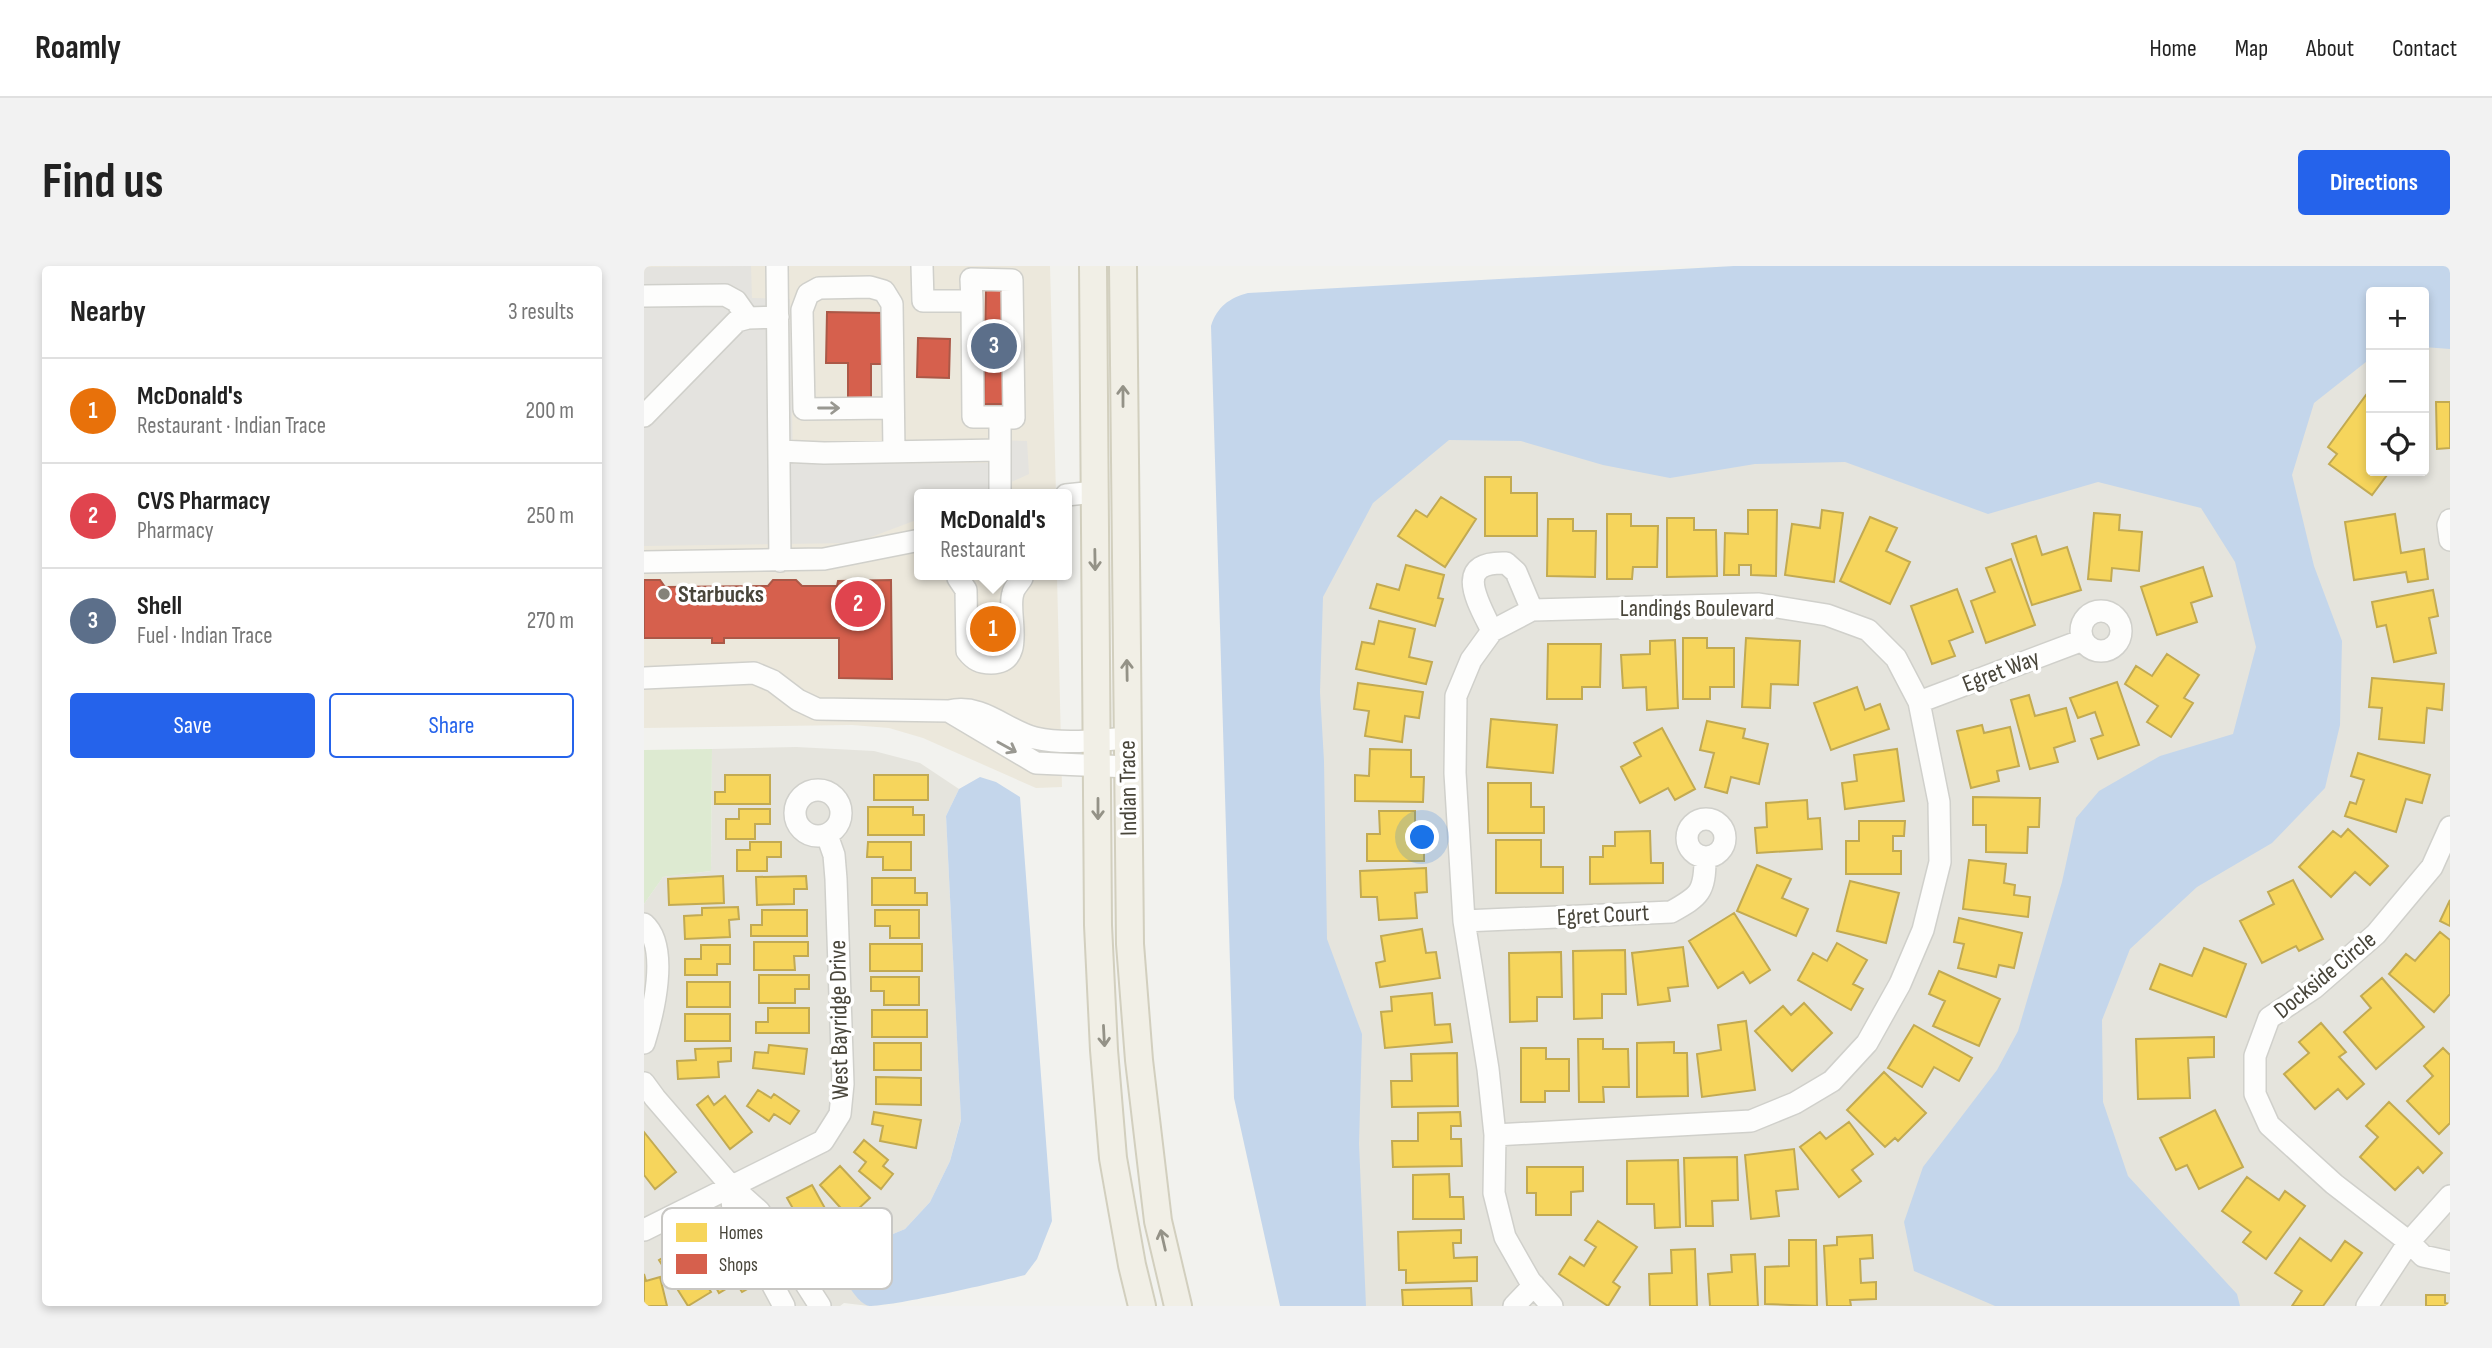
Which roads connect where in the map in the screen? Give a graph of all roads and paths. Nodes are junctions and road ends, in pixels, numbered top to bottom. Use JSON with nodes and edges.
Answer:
{"nodes":[{"id":1,"x":777,"y":266,"type":"edge"},
{"id":2,"x":922,"y":266,"type":"edge"},
{"id":3,"x":1093,"y":266,"type":"edge"},
{"id":4,"x":1122,"y":266,"type":"edge"},
{"id":5,"x":644,"y":296,"type":"edge"},
{"id":6,"x":972,"y":301,"type":"junction"},
{"id":7,"x":778,"y":317,"type":"junction"},
{"id":8,"x":748,"y":318,"type":"junction"},
{"id":9,"x":893,"y":408,"type":"junction"},
{"id":10,"x":644,"y":416,"type":"edge"},
{"id":11,"x":1000,"y":417,"type":"junction"},
{"id":12,"x":1000,"y":450,"type":"junction"},
{"id":13,"x":779,"y":451,"type":"junction"},
{"id":14,"x":894,"y":452,"type":"junction"},
{"id":15,"x":1000,"y":489,"type":"edge"},
{"id":16,"x":1095,"y":492,"type":"junction"},
{"id":17,"x":1072,"y":494,"type":"edge"},
{"id":18,"x":2450,"y":520,"type":"edge"},
{"id":19,"x":2450,"y":540,"type":"edge"},
{"id":20,"x":914,"y":541,"type":"edge"},
{"id":21,"x":780,"y":561,"type":"junction"},
{"id":22,"x":644,"y":562,"type":"edge"},
{"id":23,"x":959,"y":580,"type":"edge"},
{"id":24,"x":1021,"y":580,"type":"edge"},
{"id":25,"x":1532,"y":610,"type":"junction"},
{"id":26,"x":1492,"y":631,"type":"junction"},
{"id":27,"x":2083,"y":640,"type":"dead end"},
{"id":28,"x":644,"y":678,"type":"edge"},
{"id":29,"x":1919,"y":702,"type":"junction"},
{"id":30,"x":1128,"y":738,"type":"junction"},
{"id":31,"x":1097,"y":753,"type":"junction"},
{"id":32,"x":1129,"y":766,"type":"junction"},
{"id":33,"x":2450,"y":827,"type":"edge"},
{"id":34,"x":827,"y":835,"type":"dead end"},
{"id":35,"x":1705,"y":858,"type":"dead end"},
{"id":36,"x":1464,"y":921,"type":"junction"},
{"id":37,"x":644,"y":924,"type":"edge"},
{"id":38,"x":644,"y":1043,"type":"edge"},
{"id":39,"x":644,"y":1083,"type":"edge"},
{"id":40,"x":1495,"y":1135,"type":"junction"},
{"id":41,"x":731,"y":1186,"type":"junction"},
{"id":42,"x":2450,"y":1196,"type":"edge"},
{"id":43,"x":688,"y":1208,"type":"edge"},
{"id":44,"x":733,"y":1208,"type":"edge"},
{"id":45,"x":755,"y":1208,"type":"edge"},
{"id":46,"x":662,"y":1221,"type":"edge"},
{"id":47,"x":644,"y":1230,"type":"edge"},
{"id":48,"x":2409,"y":1242,"type":"junction"},
{"id":49,"x":2450,"y":1262,"type":"edge"},
{"id":50,"x":1534,"y":1285,"type":"junction"},
{"id":51,"x":775,"y":1289,"type":"edge"},
{"id":52,"x":809,"y":1289,"type":"edge"},
{"id":53,"x":784,"y":1306,"type":"edge"},
{"id":54,"x":820,"y":1306,"type":"edge"},
{"id":55,"x":1142,"y":1306,"type":"edge"},
{"id":56,"x":1178,"y":1306,"type":"edge"},
{"id":57,"x":1514,"y":1306,"type":"edge"},
{"id":58,"x":1552,"y":1306,"type":"edge"},
{"id":59,"x":2367,"y":1306,"type":"edge"}],
"edges":[{"from":1,"to":7,"type":"street"},
{"from":2,"to":6,"type":"street"},
{"from":3,"to":16,"type":"main road","name":"Indian Trace"},
{"from":30,"to":4,"type":"main road","name":"Indian Trace","one_way":true},
{"from":5,"to":8,"type":"street"},
{"from":6,"to":11,"type":"street"},
{"from":6,"to":11,"type":"street"},
{"from":7,"to":8,"type":"street"},
{"from":7,"to":13,"type":"street"},
{"from":8,"to":10,"type":"street"},
{"from":9,"to":9,"type":"street","one_way":true},
{"from":9,"to":14,"type":"street"},
{"from":11,"to":12,"type":"street"},
{"from":12,"to":14,"type":"street"},
{"from":12,"to":15,"type":"street"},
{"from":13,"to":14,"type":"street"},
{"from":13,"to":21,"type":"street"},
{"from":16,"to":17,"type":"street"},
{"from":16,"to":31,"type":"main road","name":"Indian Trace","one_way":true},
{"from":18,"to":19,"type":"street"},
{"from":20,"to":21,"type":"street"},
{"from":21,"to":22,"type":"street"},
{"from":23,"to":24,"type":"street"},
{"from":25,"to":26,"type":"street","name":"Landings Boulevard"},
{"from":25,"to":26,"type":"street"},
{"from":25,"to":29,"type":"street","name":"Landings Boulevard"},
{"from":26,"to":36,"type":"street","name":"Landings Boulevard"},
{"from":27,"to":29,"type":"street","name":"Egret Way"},
{"from":28,"to":31,"type":"street"},
{"from":29,"to":40,"type":"street","name":"Landings Boulevard"},
{"from":30,"to":31,"type":"street"},
{"from":30,"to":32,"type":"main road","name":"Indian Trace"},
{"from":31,"to":32,"type":"street"},
{"from":31,"to":55,"type":"main road","name":"Indian Trace","one_way":true},
{"from":56,"to":32,"type":"main road","name":"Indian Trace","one_way":true},
{"from":33,"to":48,"type":"street","name":"Dockside Circle"},
{"from":34,"to":41,"type":"street","name":"West Bayridge Drive"},
{"from":35,"to":36,"type":"street","name":"Egret Court"},
{"from":36,"to":40,"type":"street","name":"Landings Boulevard"},
{"from":37,"to":38,"type":"street"},
{"from":39,"to":41,"type":"street"},
{"from":40,"to":50,"type":"street","name":"Landings Boulevard"},
{"from":41,"to":43,"type":"street","name":"West Bayridge Drive"},
{"from":41,"to":44,"type":"street"},
{"from":41,"to":45,"type":"street"},
{"from":42,"to":48,"type":"street"},
{"from":46,"to":47,"type":"street","name":"West Bayridge Drive"},
{"from":48,"to":49,"type":"street","name":"Dockside Circle"},
{"from":48,"to":59,"type":"street"},
{"from":50,"to":57,"type":"street"},
{"from":50,"to":58,"type":"street","name":"Landings Boulevard"},
{"from":51,"to":53,"type":"street"},
{"from":52,"to":54,"type":"street"}]}
